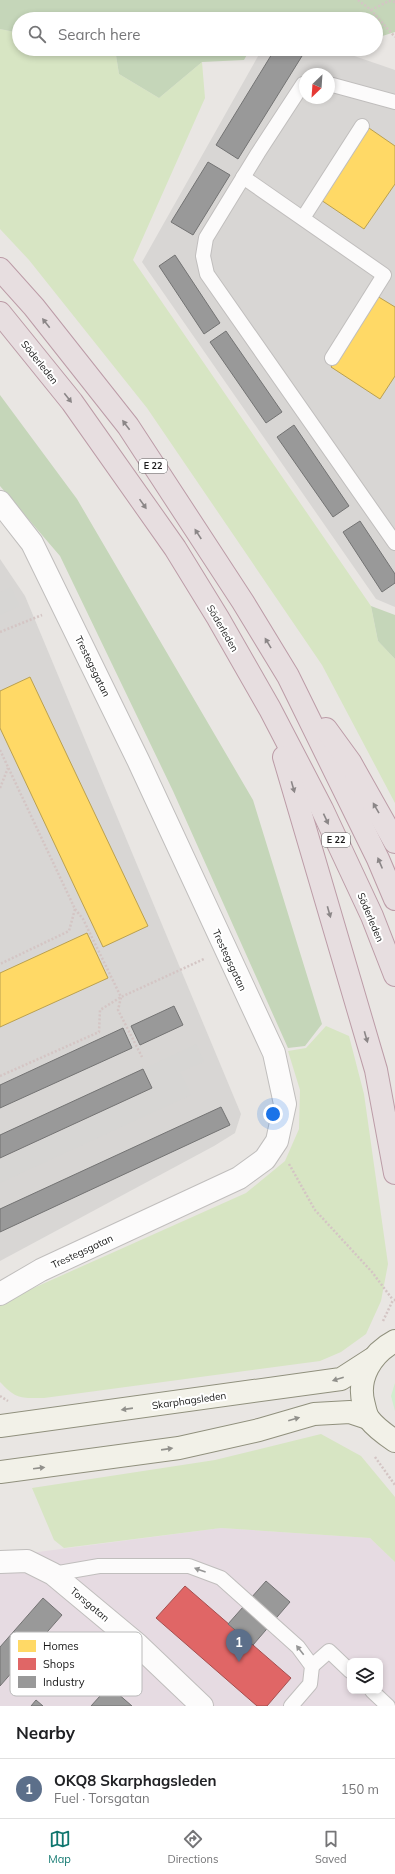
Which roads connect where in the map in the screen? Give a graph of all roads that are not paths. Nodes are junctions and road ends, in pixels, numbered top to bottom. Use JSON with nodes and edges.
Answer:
{"nodes":[{"id":1,"x":335,"y":86,"type":"edge"},
{"id":2,"x":299,"y":90,"type":"edge"},
{"id":3,"x":395,"y":102,"type":"edge"},
{"id":4,"x":362,"y":126,"type":"dead end"},
{"id":5,"x":243,"y":177,"type":"junction"},
{"id":6,"x":303,"y":218,"type":"junction"},
{"id":7,"x":0,"y":269,"type":"edge"},
{"id":8,"x":0,"y":312,"type":"edge"},
{"id":9,"x":332,"y":358,"type":"dead end"},
{"id":10,"x":0,"y":502,"type":"edge"},
{"id":11,"x":395,"y":543,"type":"edge"},
{"id":12,"x":288,"y":676,"type":"junction"},
{"id":13,"x":270,"y":709,"type":"junction"},
{"id":14,"x":395,"y":842,"type":"edge"},
{"id":15,"x":395,"y":899,"type":"edge"},
{"id":16,"x":395,"y":975,"type":"edge"},
{"id":17,"x":395,"y":1173,"type":"edge"},
{"id":18,"x":0,"y":1294,"type":"edge"},
{"id":19,"x":395,"y":1341,"type":"edge"},
{"id":20,"x":372,"y":1359,"type":"junction"},
{"id":21,"x":368,"y":1418,"type":"junction"},
{"id":22,"x":0,"y":1426,"type":"edge"},
{"id":23,"x":395,"y":1441,"type":"edge"},
{"id":24,"x":0,"y":1472,"type":"edge"},
{"id":25,"x":0,"y":1562,"type":"edge"},
{"id":26,"x":53,"y":1574,"type":"junction"},
{"id":27,"x":123,"y":1632,"type":"edge"},
{"id":28,"x":142,"y":1649,"type":"edge"},
{"id":29,"x":312,"y":1666,"type":"junction"},
{"id":30,"x":347,"y":1668,"type":"edge"},
{"id":31,"x":375,"y":1694,"type":"edge"},
{"id":32,"x":202,"y":1706,"type":"edge"},
{"id":33,"x":291,"y":1706,"type":"edge"},
{"id":34,"x":388,"y":1706,"type":"edge"}],
"edges":[{"from":1,"to":3,"type":"lane"},
{"from":2,"to":5,"type":"lane"},
{"from":4,"to":6,"type":"lane"},
{"from":5,"to":6,"type":"lane"},
{"from":5,"to":11,"type":"lane"},
{"from":6,"to":9,"type":"lane"},
{"from":12,"to":7,"type":"highway","number":"E 22","one_way":true},
{"from":8,"to":13,"type":"highway","name":"Söderleden","number":"E 22","one_way":true},
{"from":10,"to":18,"type":"street","name":"Trestegsgatan"},
{"from":14,"to":12,"type":"highway","one_way":true},
{"from":15,"to":12,"type":"highway","number":"E 22","one_way":true},
{"from":13,"to":16,"type":"highway","name":"Söderleden","number":"E 22","one_way":true},
{"from":13,"to":17,"type":"highway","one_way":true},
{"from":19,"to":20,"type":"main road"},
{"from":20,"to":21,"type":"main road"},
{"from":20,"to":22,"type":"main road","name":"Skarphagsleden","one_way":true},
{"from":21,"to":23,"type":"main road"},
{"from":24,"to":21,"type":"main road","one_way":true},
{"from":25,"to":26,"type":"street","name":"Torsgatan"},
{"from":26,"to":27,"type":"street","name":"Torsgatan"},
{"from":29,"to":26,"type":"lane","one_way":true},
{"from":28,"to":32,"type":"street","name":"Torsgatan"},
{"from":29,"to":30,"type":"lane"},
{"from":29,"to":33,"type":"lane"},
{"from":31,"to":34,"type":"lane"}]}
